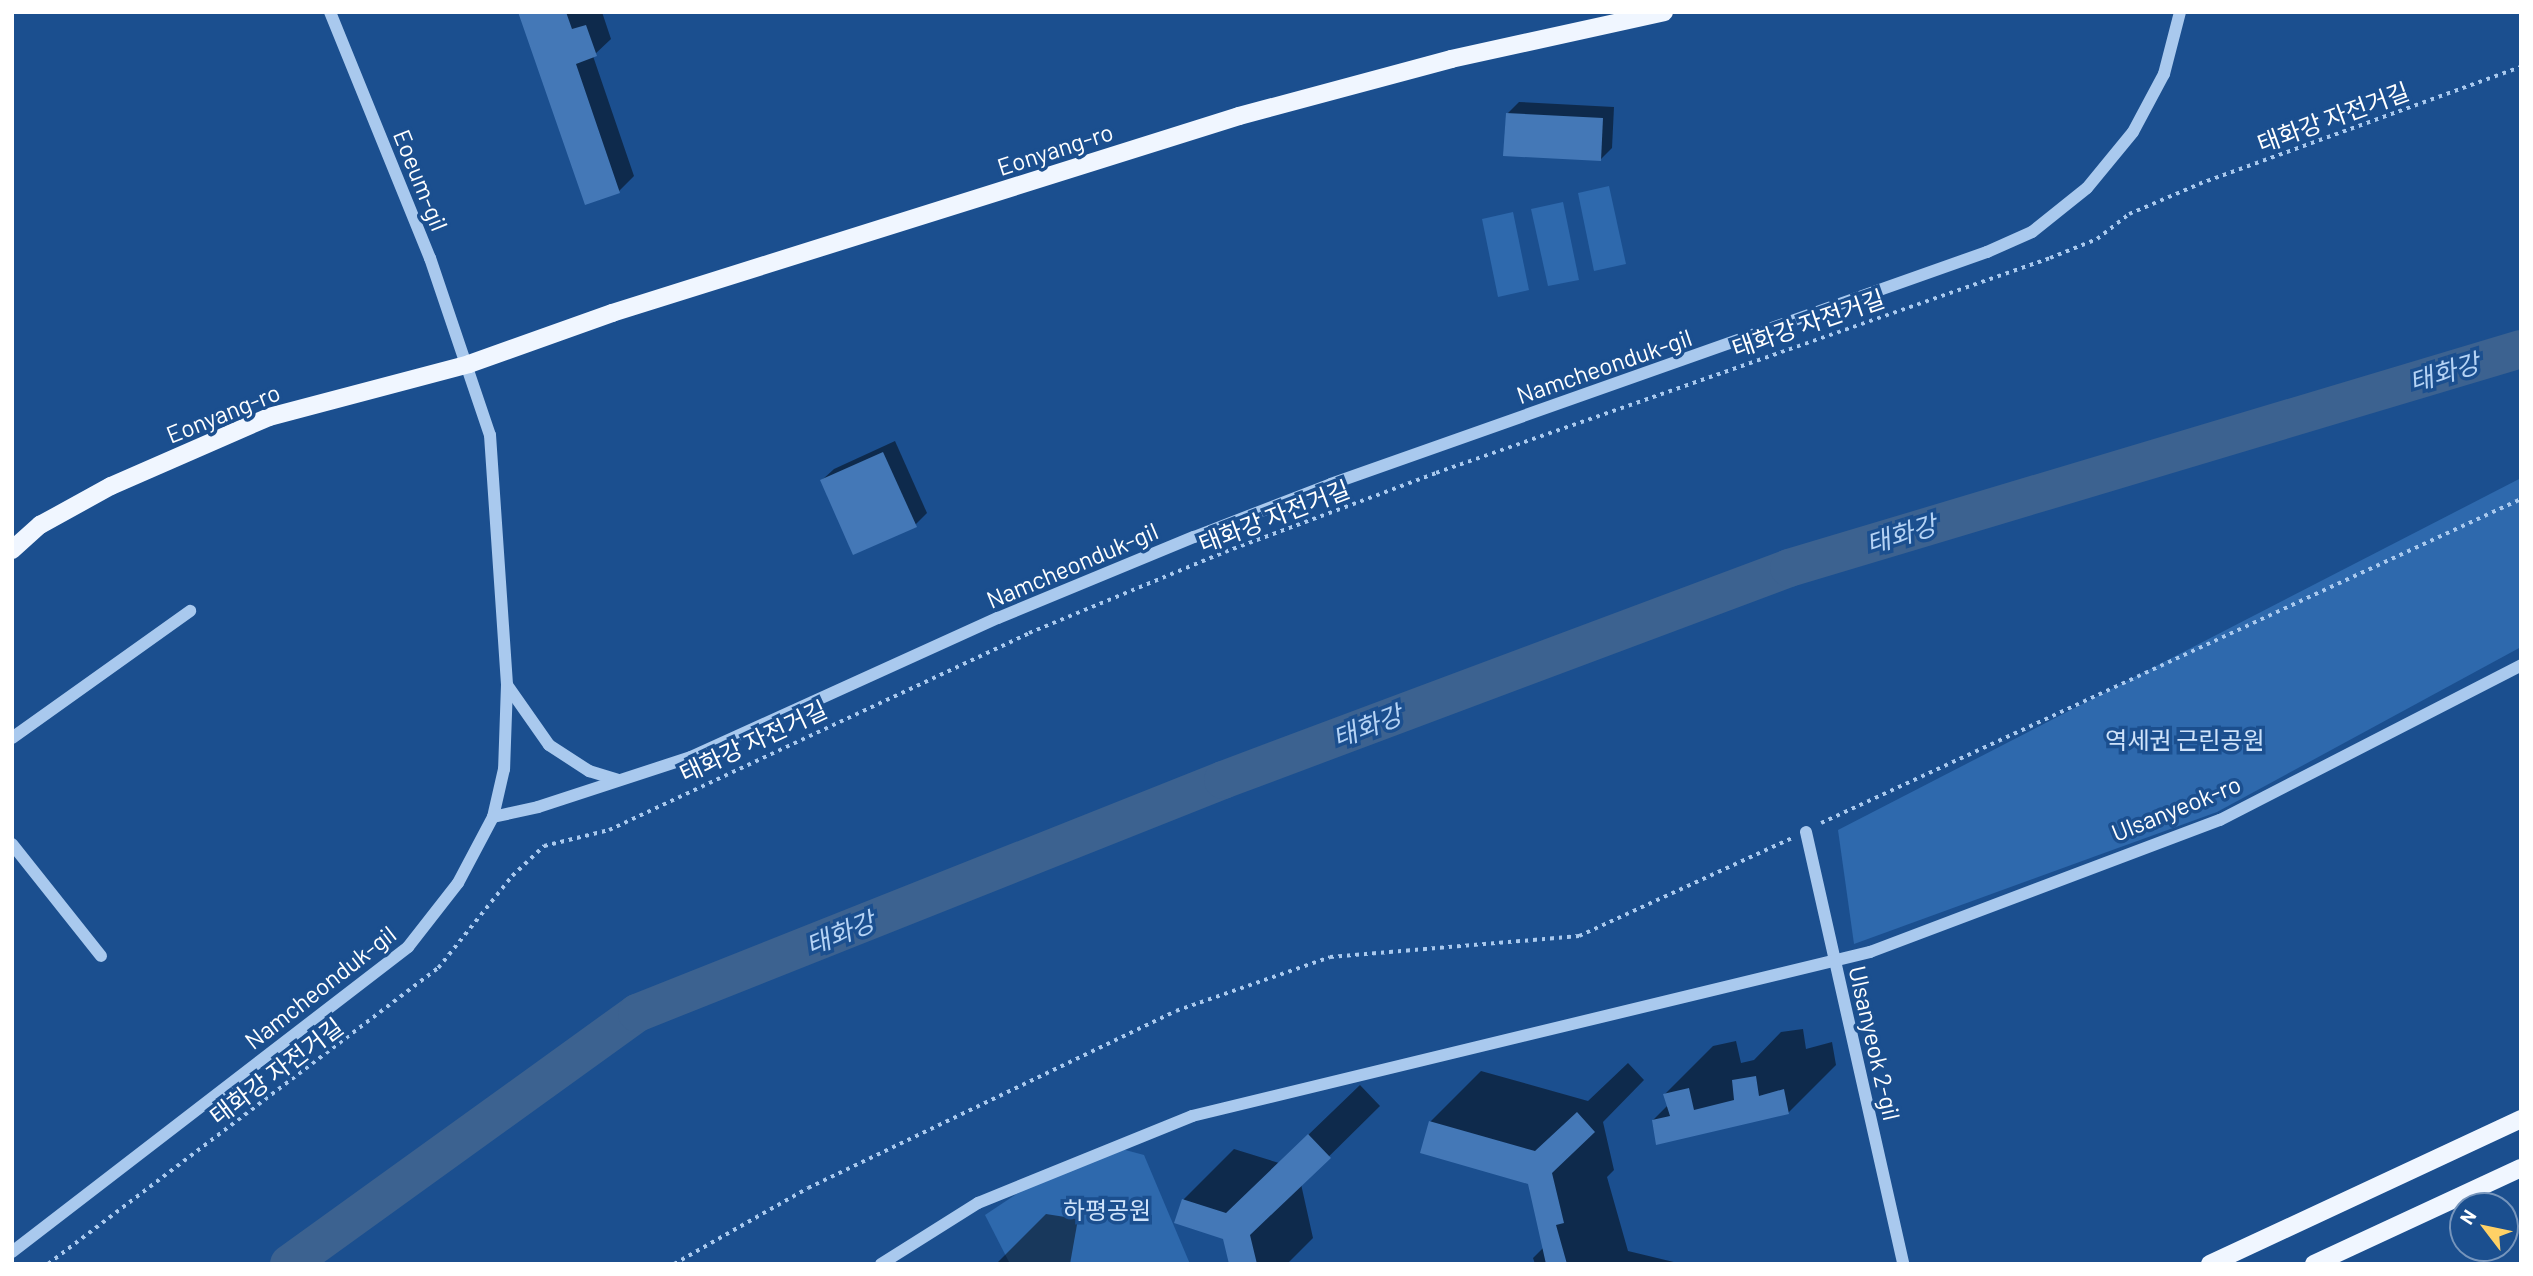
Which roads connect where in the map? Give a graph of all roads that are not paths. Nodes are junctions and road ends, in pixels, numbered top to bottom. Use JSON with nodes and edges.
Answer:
{"nodes":[{"id":1,"x":330,"y":12,"type":"edge"},
{"id":2,"x":1664,"y":12,"type":"edge"},
{"id":3,"x":2180,"y":12,"type":"edge"},
{"id":4,"x":1641,"y":15,"type":"edge"},
{"id":5,"x":469,"y":364,"type":"junction"},
{"id":6,"x":12,"y":550,"type":"edge"},
{"id":7,"x":190,"y":611,"type":"dead end"},
{"id":8,"x":2521,"y":665,"type":"edge"},
{"id":9,"x":507,"y":685,"type":"junction"},
{"id":10,"x":12,"y":738,"type":"edge"},
{"id":11,"x":619,"y":780,"type":"junction"},
{"id":12,"x":493,"y":817,"type":"junction"},
{"id":13,"x":1806,"y":832,"type":"road end"},
{"id":14,"x":12,"y":844,"type":"edge"},
{"id":15,"x":101,"y":956,"type":"dead end"},
{"id":16,"x":1835,"y":960,"type":"junction"},
{"id":17,"x":2521,"y":1119,"type":"edge"},
{"id":18,"x":2521,"y":1168,"type":"edge"},
{"id":19,"x":12,"y":1252,"type":"edge"},
{"id":20,"x":881,"y":1264,"type":"edge"},
{"id":21,"x":1903,"y":1264,"type":"edge"},
{"id":22,"x":2210,"y":1264,"type":"edge"},
{"id":23,"x":2314,"y":1264,"type":"edge"}],
"edges":[{"from":1,"to":5,"type":"street","name":"Eoeum-gil"},
{"from":2,"to":4,"type":"main road","name":"Eonyang-ro"},
{"from":3,"to":11,"type":"street","name":"Namcheonduk-gil"},
{"from":4,"to":5,"type":"main road","name":"Eonyang-ro"},
{"from":5,"to":6,"type":"main road","name":"Eonyang-ro"},
{"from":5,"to":9,"type":"street"},
{"from":7,"to":10,"type":"street"},
{"from":8,"to":16,"type":"street","name":"Ulsanyeok-ro"},
{"from":9,"to":11,"type":"street"},
{"from":9,"to":12,"type":"street"},
{"from":11,"to":12,"type":"street","name":"Namcheonduk-gil"},
{"from":12,"to":19,"type":"street","name":"Namcheonduk-gil"},
{"from":13,"to":16,"type":"street","name":"Ulsanyeok 2-gil"},
{"from":14,"to":15,"type":"street"},
{"from":16,"to":20,"type":"street","name":"Ulsanyeok-ro"},
{"from":16,"to":21,"type":"street","name":"Ulsanyeok 2-gil"},
{"from":17,"to":22,"type":"main road"},
{"from":18,"to":23,"type":"main road"}]}
